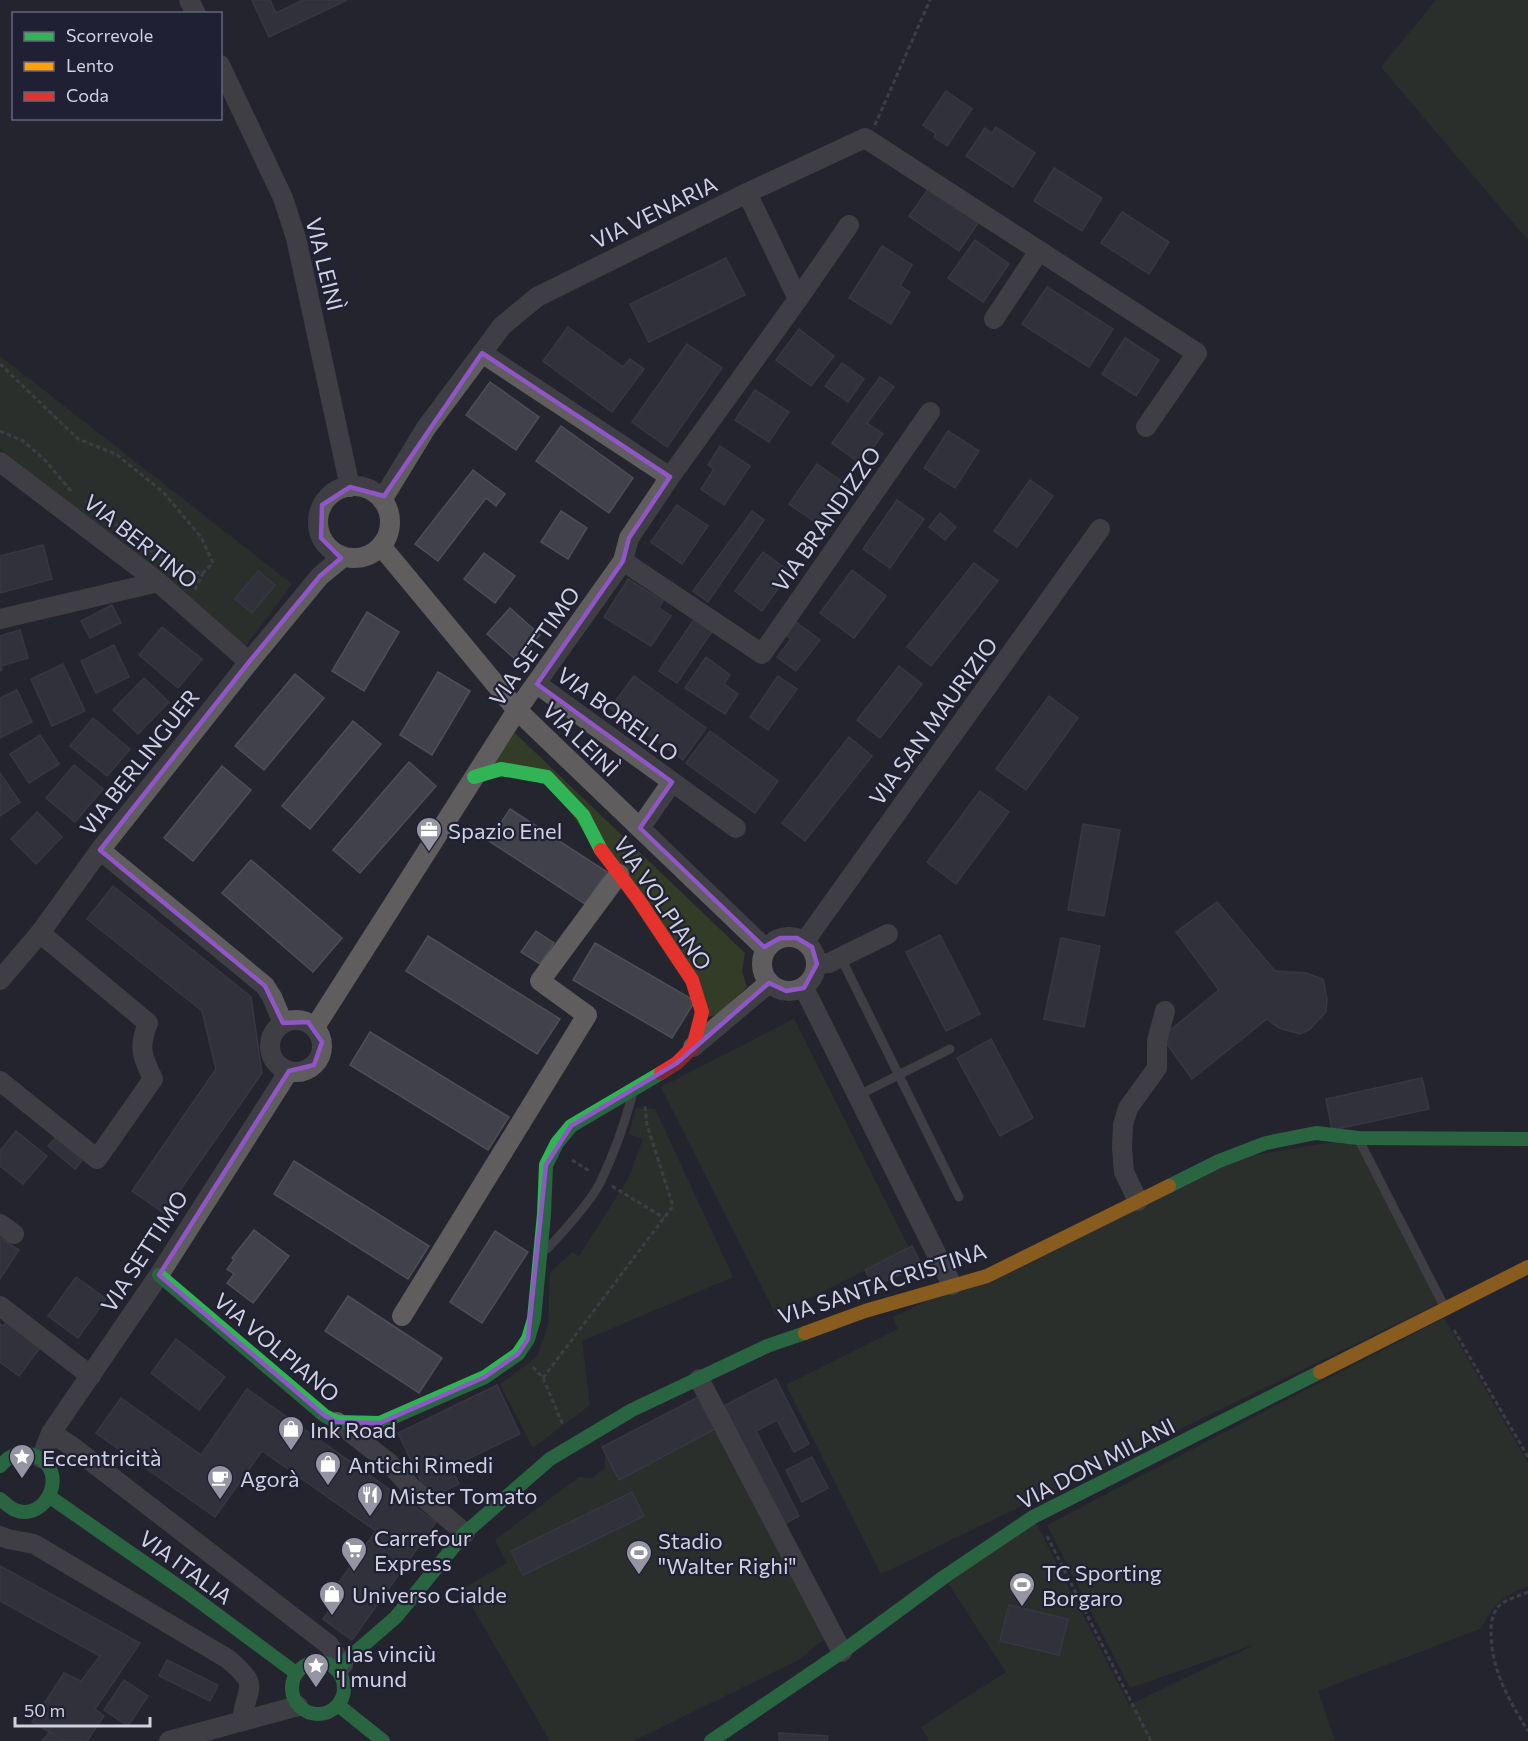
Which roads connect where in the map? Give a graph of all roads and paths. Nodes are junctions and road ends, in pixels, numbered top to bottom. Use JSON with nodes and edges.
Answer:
{"nodes":[{"id":1,"x":930,"y":0,"type":"edge"},
{"id":2,"x":222,"y":69,"type":"edge"},
{"id":3,"x":865,"y":138,"type":"junction"},
{"id":4,"x":747,"y":193,"type":"junction"},
{"id":5,"x":849,"y":225,"type":"dead end"},
{"id":6,"x":1039,"y":251,"type":"junction"},
{"id":7,"x":798,"y":299,"type":"junction"},
{"id":8,"x":994,"y":319,"type":"dead end"},
{"id":9,"x":482,"y":353,"type":"junction"},
{"id":10,"x":0,"y":364,"type":"edge"},
{"id":11,"x":930,"y":412,"type":"dead end"},
{"id":12,"x":1146,"y":427,"type":"dead end"},
{"id":13,"x":0,"y":431,"type":"edge"},
{"id":14,"x":0,"y":462,"type":"edge"},
{"id":15,"x":670,"y":477,"type":"junction"},
{"id":16,"x":350,"y":487,"type":"junction"},
{"id":17,"x":382,"y":500,"type":"junction"},
{"id":18,"x":1100,"y":528,"type":"dead end"},
{"id":19,"x":129,"y":534,"type":"dead end"},
{"id":20,"x":144,"y":546,"type":"dead end"},
{"id":21,"x":381,"y":546,"type":"junction"},
{"id":22,"x":335,"y":552,"type":"junction"},
{"id":23,"x":624,"y":561,"type":"junction"},
{"id":24,"x":158,"y":582,"type":"junction"},
{"id":25,"x":0,"y":619,"type":"edge"},
{"id":26,"x":249,"y":662,"type":"junction"},
{"id":27,"x":537,"y":684,"type":"junction"},
{"id":28,"x":517,"y":710,"type":"junction"},
{"id":29,"x":474,"y":777,"type":"junction"},
{"id":30,"x":672,"y":782,"type":"junction"},
{"id":31,"x":640,"y":828,"type":"junction"},
{"id":32,"x":736,"y":828,"type":"dead end"},
{"id":33,"x":100,"y":850,"type":"junction"},
{"id":34,"x":619,"y":873,"type":"junction"},
{"id":35,"x":40,"y":933,"type":"junction"},
{"id":36,"x":888,"y":934,"type":"dead end"},
{"id":37,"x":805,"y":941,"type":"junction"},
{"id":38,"x":766,"y":949,"type":"junction"},
{"id":39,"x":841,"y":958,"type":"junction"},
{"id":40,"x":817,"y":964,"type":"junction"},
{"id":41,"x":0,"y":980,"type":"edge"},
{"id":42,"x":769,"y":983,"type":"junction"},
{"id":43,"x":804,"y":988,"type":"junction"},
{"id":44,"x":1165,"y":1011,"type":"dead end"},
{"id":45,"x":282,"y":1023,"type":"junction"},
{"id":46,"x":315,"y":1027,"type":"junction"},
{"id":47,"x":693,"y":1047,"type":"junction"},
{"id":48,"x":950,"y":1049,"type":"dead end"},
{"id":49,"x":289,"y":1071,"type":"junction"},
{"id":50,"x":899,"y":1075,"type":"junction"},
{"id":51,"x":0,"y":1081,"type":"edge"},
{"id":52,"x":638,"y":1086,"type":"junction"},
{"id":53,"x":859,"y":1095,"type":"junction"},
{"id":54,"x":1358,"y":1138,"type":"junction"},
{"id":55,"x":1528,"y":1139,"type":"edge"},
{"id":56,"x":959,"y":1197,"type":"dead end"},
{"id":57,"x":1138,"y":1201,"type":"junction"},
{"id":58,"x":539,"y":1257,"type":"junction"},
{"id":59,"x":1528,"y":1268,"type":"edge"},
{"id":60,"x":159,"y":1275,"type":"junction"},
{"id":61,"x":952,"y":1285,"type":"junction"},
{"id":62,"x":0,"y":1306,"type":"edge"},
{"id":63,"x":1446,"y":1309,"type":"junction"},
{"id":64,"x":402,"y":1316,"type":"dead end"},
{"id":65,"x":518,"y":1354,"type":"junction"},
{"id":66,"x":91,"y":1376,"type":"junction"},
{"id":67,"x":543,"y":1378,"type":"junction"},
{"id":68,"x":699,"y":1379,"type":"junction"},
{"id":69,"x":337,"y":1422,"type":"junction"},
{"id":70,"x":51,"y":1433,"type":"junction"},
{"id":71,"x":571,"y":1446,"type":"junction"},
{"id":72,"x":41,"y":1458,"type":"junction"},
{"id":73,"x":1528,"y":1458,"type":"edge"},
{"id":74,"x":1,"y":1463,"type":"edge"},
{"id":75,"x":50,"y":1497,"type":"junction"},
{"id":76,"x":2,"y":1504,"type":"edge"},
{"id":77,"x":1037,"y":1515,"type":"junction"},
{"id":78,"x":465,"y":1533,"type":"junction"},
{"id":79,"x":0,"y":1536,"type":"edge"},
{"id":80,"x":1528,"y":1592,"type":"edge"},
{"id":81,"x":842,"y":1652,"type":"junction"},
{"id":82,"x":340,"y":1667,"type":"junction"},
{"id":83,"x":296,"y":1673,"type":"junction"},
{"id":84,"x":338,"y":1705,"type":"junction"},
{"id":85,"x":298,"y":1706,"type":"junction"},
{"id":86,"x":242,"y":1721,"type":"junction"},
{"id":87,"x":1528,"y":1731,"type":"edge"},
{"id":88,"x":170,"y":1741,"type":"edge"},
{"id":89,"x":383,"y":1741,"type":"edge"},
{"id":90,"x":711,"y":1741,"type":"edge"},
{"id":91,"x":1151,"y":1741,"type":"edge"}],
"edges":[{"from":1,"to":3,"type":"path"},
{"from":2,"to":16,"type":"street","name":"VIA LEINÌ"},
{"from":3,"to":4,"type":"street","name":"VIA VENARIA"},
{"from":3,"to":6,"type":"street"},
{"from":4,"to":7,"type":"street"},
{"from":4,"to":9,"type":"street","name":"VIA VENARIA"},
{"from":5,"to":7,"type":"street","name":"VIA SETTIMO"},
{"from":6,"to":8,"type":"street"},
{"from":6,"to":12,"type":"street"},
{"from":7,"to":15,"type":"street","name":"VIA SETTIMO"},
{"from":9,"to":15,"type":"street"},
{"from":9,"to":17,"type":"street","name":"VIA VENARIA"},
{"from":10,"to":20,"type":"path"},
{"from":11,"to":23,"type":"street","name":"VIA BRANDIZZO"},
{"from":13,"to":19,"type":"path"},
{"from":14,"to":24,"type":"street","name":"VIA BERTINO"},
{"from":15,"to":23,"type":"street","name":"VIA SETTIMO"},
{"from":16,"to":17,"type":"street"},
{"from":16,"to":22,"type":"street"},
{"from":17,"to":21,"type":"street"},
{"from":18,"to":37,"type":"street","name":"VIA SAN MAURIZIO"},
{"from":21,"to":22,"type":"street"},
{"from":21,"to":28,"type":"street","name":"VIA LEINÌ"},
{"from":22,"to":26,"type":"street","name":"VIA BERLINGUER"},
{"from":23,"to":27,"type":"street","name":"VIA SETTIMO"},
{"from":24,"to":25,"type":"street"},
{"from":24,"to":26,"type":"street","name":"VIA BERTINO"},
{"from":26,"to":33,"type":"street","name":"VIA BERLINGUER"},
{"from":27,"to":28,"type":"street","name":"VIA SETTIMO"},
{"from":27,"to":30,"type":"street","name":"VIA BORELLO"},
{"from":28,"to":29,"type":"street","name":"VIA SETTIMO"},
{"from":28,"to":31,"type":"street","name":"VIA LEINÌ"},
{"from":29,"to":34,"type":"street","name":"VIA VOLPIANO"},
{"from":29,"to":46,"type":"street","name":"VIA SETTIMO"},
{"from":30,"to":31,"type":"street","name":"VIA BORELLO"},
{"from":30,"to":32,"type":"street","name":"VIA BORELLO"},
{"from":31,"to":38,"type":"street","name":"VIA LEINÌ"},
{"from":33,"to":35,"type":"street","name":"VIA BERLINGUER"},
{"from":33,"to":45,"type":"street"},
{"from":34,"to":47,"type":"street","name":"VIA VOLPIANO"},
{"from":34,"to":64,"type":"street"},
{"from":35,"to":41,"type":"street","name":"VIA BERLINGUER"},
{"from":35,"to":51,"type":"street"},
{"from":36,"to":39,"type":"street"},
{"from":37,"to":38,"type":"street"},
{"from":37,"to":40,"type":"street"},
{"from":38,"to":42,"type":"street"},
{"from":39,"to":40,"type":"street"},
{"from":39,"to":50,"type":"lane"},
{"from":40,"to":43,"type":"street"},
{"from":42,"to":43,"type":"street"},
{"from":42,"to":47,"type":"street"},
{"from":43,"to":53,"type":"street"},
{"from":44,"to":57,"type":"street"},
{"from":45,"to":46,"type":"street"},
{"from":45,"to":49,"type":"street"},
{"from":46,"to":49,"type":"street"},
{"from":47,"to":52,"type":"street","name":"VIA VOLPIANO"},
{"from":48,"to":50,"type":"lane"},
{"from":49,"to":60,"type":"street","name":"VIA SETTIMO"},
{"from":50,"to":53,"type":"lane"},
{"from":50,"to":56,"type":"lane"},
{"from":52,"to":58,"type":"lane"},
{"from":52,"to":58,"type":"street","name":"VIA VOLPIANO"},
{"from":52,"to":67,"type":"path"},
{"from":53,"to":61,"type":"street"},
{"from":54,"to":55,"type":"street","name":"VIA SANTA CRISTINA"},
{"from":54,"to":57,"type":"street","name":"VIA SANTA CRISTINA"},
{"from":54,"to":63,"type":"lane"},
{"from":57,"to":61,"type":"street","name":"VIA SANTA CRISTINA"},
{"from":58,"to":65,"type":"street","name":"VIA VOLPIANO"},
{"from":59,"to":63,"type":"street","name":"VIA DON MILANI"},
{"from":60,"to":66,"type":"street","name":"VIA SETTIMO"},
{"from":60,"to":69,"type":"street","name":"VIA VOLPIANO"},
{"from":61,"to":68,"type":"street","name":"VIA SANTA CRISTINA"},
{"from":62,"to":66,"type":"street"},
{"from":63,"to":73,"type":"path"},
{"from":63,"to":77,"type":"street","name":"VIA DON MILANI"},
{"from":65,"to":67,"type":"path"},
{"from":65,"to":69,"type":"street","name":"VIA VOLPIANO"},
{"from":66,"to":70,"type":"street","name":"VIA SETTIMO"},
{"from":67,"to":71,"type":"path"},
{"from":68,"to":71,"type":"street","name":"VIA SANTA CRISTINA"},
{"from":68,"to":81,"type":"street"},
{"from":69,"to":78,"type":"street"},
{"from":70,"to":72,"type":"street","name":"VIA SETTIMO"},
{"from":70,"to":82,"type":"street"},
{"from":71,"to":78,"type":"street","name":"VIA SANTA CRISTINA"},
{"from":72,"to":74,"type":"street"},
{"from":72,"to":75,"type":"street"},
{"from":75,"to":76,"type":"street"},
{"from":75,"to":83,"type":"street","name":"VIA ITALIA"},
{"from":77,"to":81,"type":"street","name":"VIA DON MILANI"},
{"from":77,"to":91,"type":"path"},
{"from":78,"to":82,"type":"street","name":"VIA SANTA CRISTINA"},
{"from":79,"to":86,"type":"street"},
{"from":80,"to":87,"type":"path"},
{"from":81,"to":90,"type":"street","name":"VIA DON MILANI"},
{"from":82,"to":83,"type":"street"},
{"from":82,"to":84,"type":"street"},
{"from":83,"to":85,"type":"street"},
{"from":84,"to":85,"type":"street"},
{"from":84,"to":89,"type":"street"},
{"from":85,"to":86,"type":"street"},
{"from":86,"to":88,"type":"street"}]}
